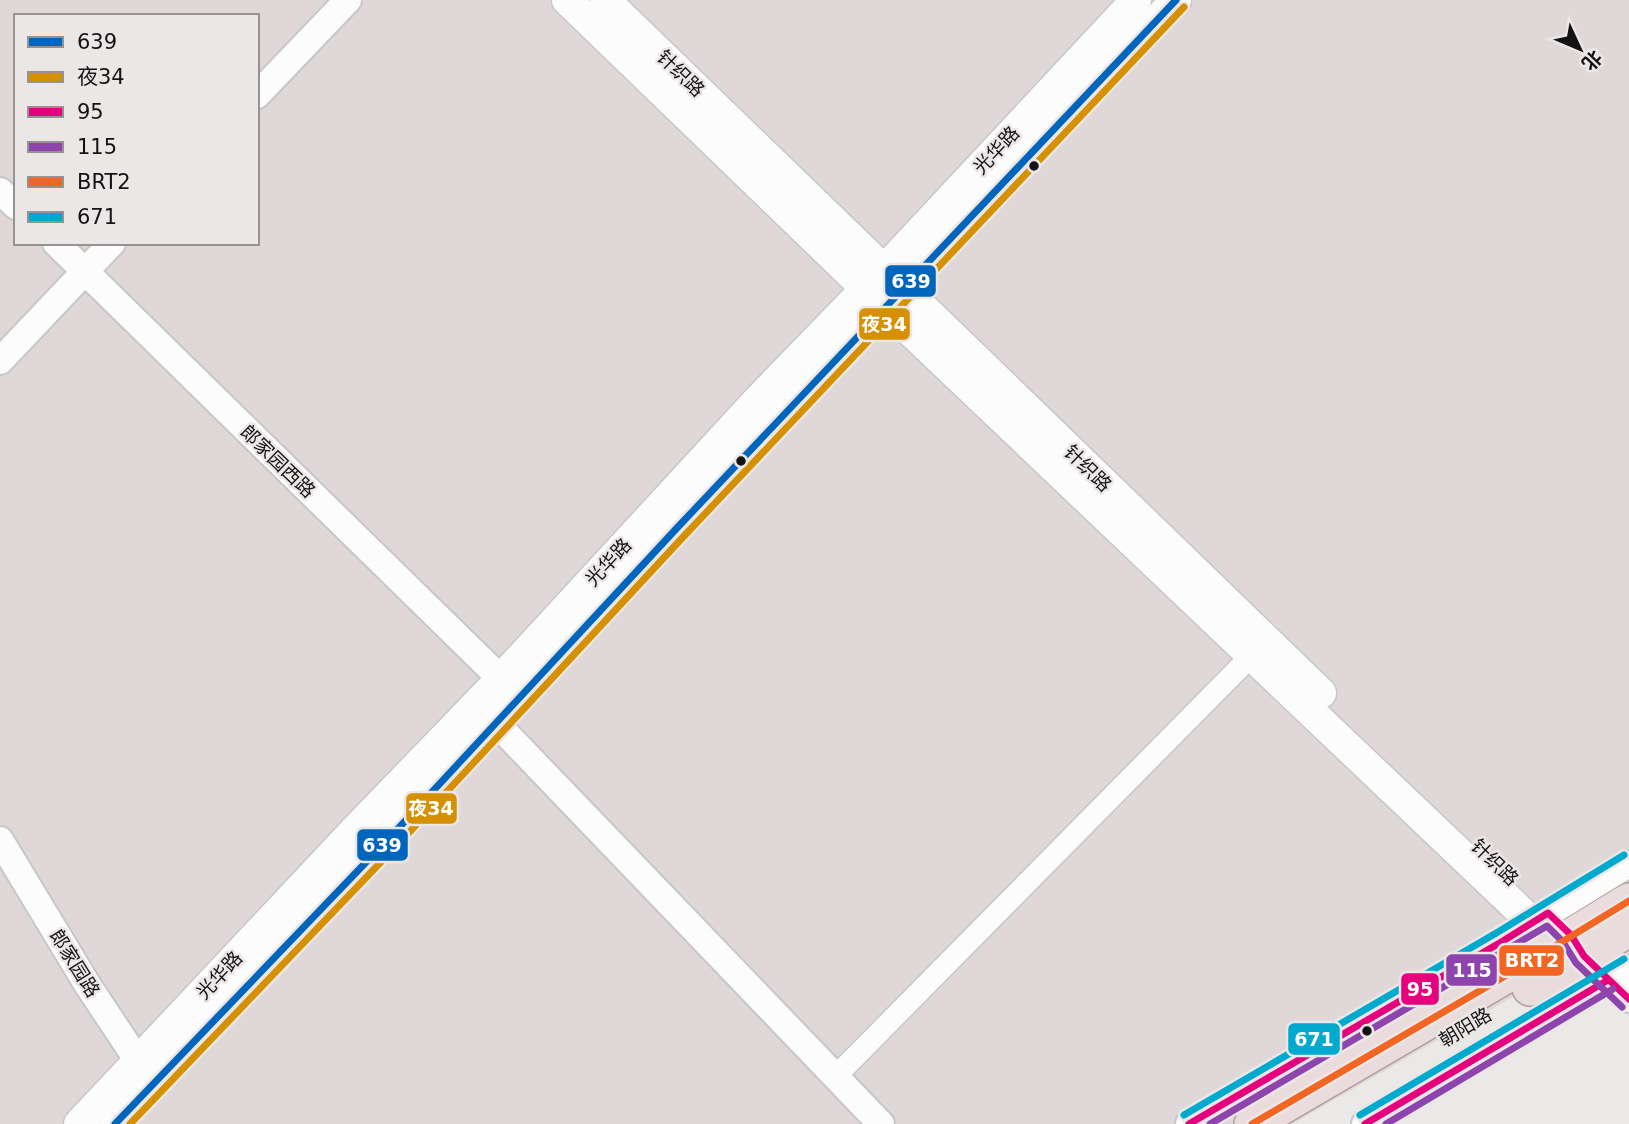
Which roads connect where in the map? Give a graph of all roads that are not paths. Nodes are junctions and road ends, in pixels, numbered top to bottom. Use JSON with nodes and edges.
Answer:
{"nodes":[{"id":1,"x":348,"y":0,"type":"edge"},
{"id":2,"x":567,"y":0,"type":"edge"},
{"id":3,"x":605,"y":0,"type":"edge"},
{"id":4,"x":1136,"y":0,"type":"edge"},
{"id":5,"x":1176,"y":0,"type":"edge"},
{"id":6,"x":259,"y":93,"type":"edge"},
{"id":7,"x":0,"y":191,"type":"edge"},
{"id":8,"x":14,"y":204,"type":"edge"},
{"id":9,"x":57,"y":245,"type":"edge"},
{"id":10,"x":110,"y":245,"type":"edge"},
{"id":11,"x":85,"y":271,"type":"junction"},
{"id":12,"x":885,"y":289,"type":"junction"},
{"id":13,"x":0,"y":361,"type":"edge"},
{"id":14,"x":1259,"y":648,"type":"junction"},
{"id":15,"x":501,"y":679,"type":"junction"},
{"id":16,"x":496,"y":723,"type":"junction"},
{"id":17,"x":0,"y":840,"type":"edge"},
{"id":18,"x":1629,"y":864,"type":"edge"},
{"id":19,"x":1629,"y":901,"type":"edge"},
{"id":20,"x":1629,"y":929,"type":"edge"},
{"id":21,"x":1575,"y":946,"type":"edge"},
{"id":22,"x":1629,"y":999,"type":"edge"},
{"id":23,"x":147,"y":1071,"type":"junction"},
{"id":24,"x":835,"y":1077,"type":"junction"},
{"id":25,"x":79,"y":1124,"type":"edge"},
{"id":26,"x":115,"y":1124,"type":"edge"},
{"id":27,"x":881,"y":1124,"type":"edge"},
{"id":28,"x":1189,"y":1124,"type":"edge"},
{"id":29,"x":1252,"y":1124,"type":"edge"},
{"id":30,"x":1300,"y":1124,"type":"edge"},
{"id":31,"x":1365,"y":1124,"type":"edge"}],
"edges":[{"from":1,"to":6,"type":"street"},
{"from":2,"to":12,"type":"main road","name":"针织路"},
{"from":3,"to":12,"type":"main road","name":"针织路"},
{"from":4,"to":12,"type":"main road","name":"光华路"},
{"from":5,"to":12,"type":"main road","name":"光华路"},
{"from":7,"to":8,"type":"street"},
{"from":9,"to":11,"type":"street","name":"郎家园西路"},
{"from":10,"to":11,"type":"street"},
{"from":11,"to":13,"type":"street"},
{"from":11,"to":15,"type":"street","name":"郎家园西路"},
{"from":12,"to":14,"type":"main road","name":"针织路"},
{"from":12,"to":15,"type":"main road","name":"光华路"},
{"from":12,"to":16,"type":"main road","name":"光华路"},
{"from":14,"to":21,"type":"main road","name":"针织路"},
{"from":14,"to":24,"type":"street"},
{"from":15,"to":23,"type":"main road","name":"光华路"},
{"from":16,"to":23,"type":"main road","name":"光华路"},
{"from":16,"to":24,"type":"street"},
{"from":17,"to":23,"type":"street","name":"郎家园路"},
{"from":18,"to":21,"type":"street","name":"朝阳路"},
{"from":19,"to":21,"type":"highway","name":"朝阳路"},
{"from":20,"to":21,"type":"highway","name":"朝阳路"},
{"from":21,"to":22,"type":"street"},
{"from":21,"to":28,"type":"street","name":"朝阳路"},
{"from":21,"to":29,"type":"highway","name":"朝阳路"},
{"from":21,"to":30,"type":"highway","name":"朝阳路"},
{"from":21,"to":31,"type":"street","name":"朝阳路"},
{"from":23,"to":25,"type":"main road","name":"光华路"},
{"from":23,"to":26,"type":"main road","name":"光华路"},
{"from":24,"to":27,"type":"street"}]}
